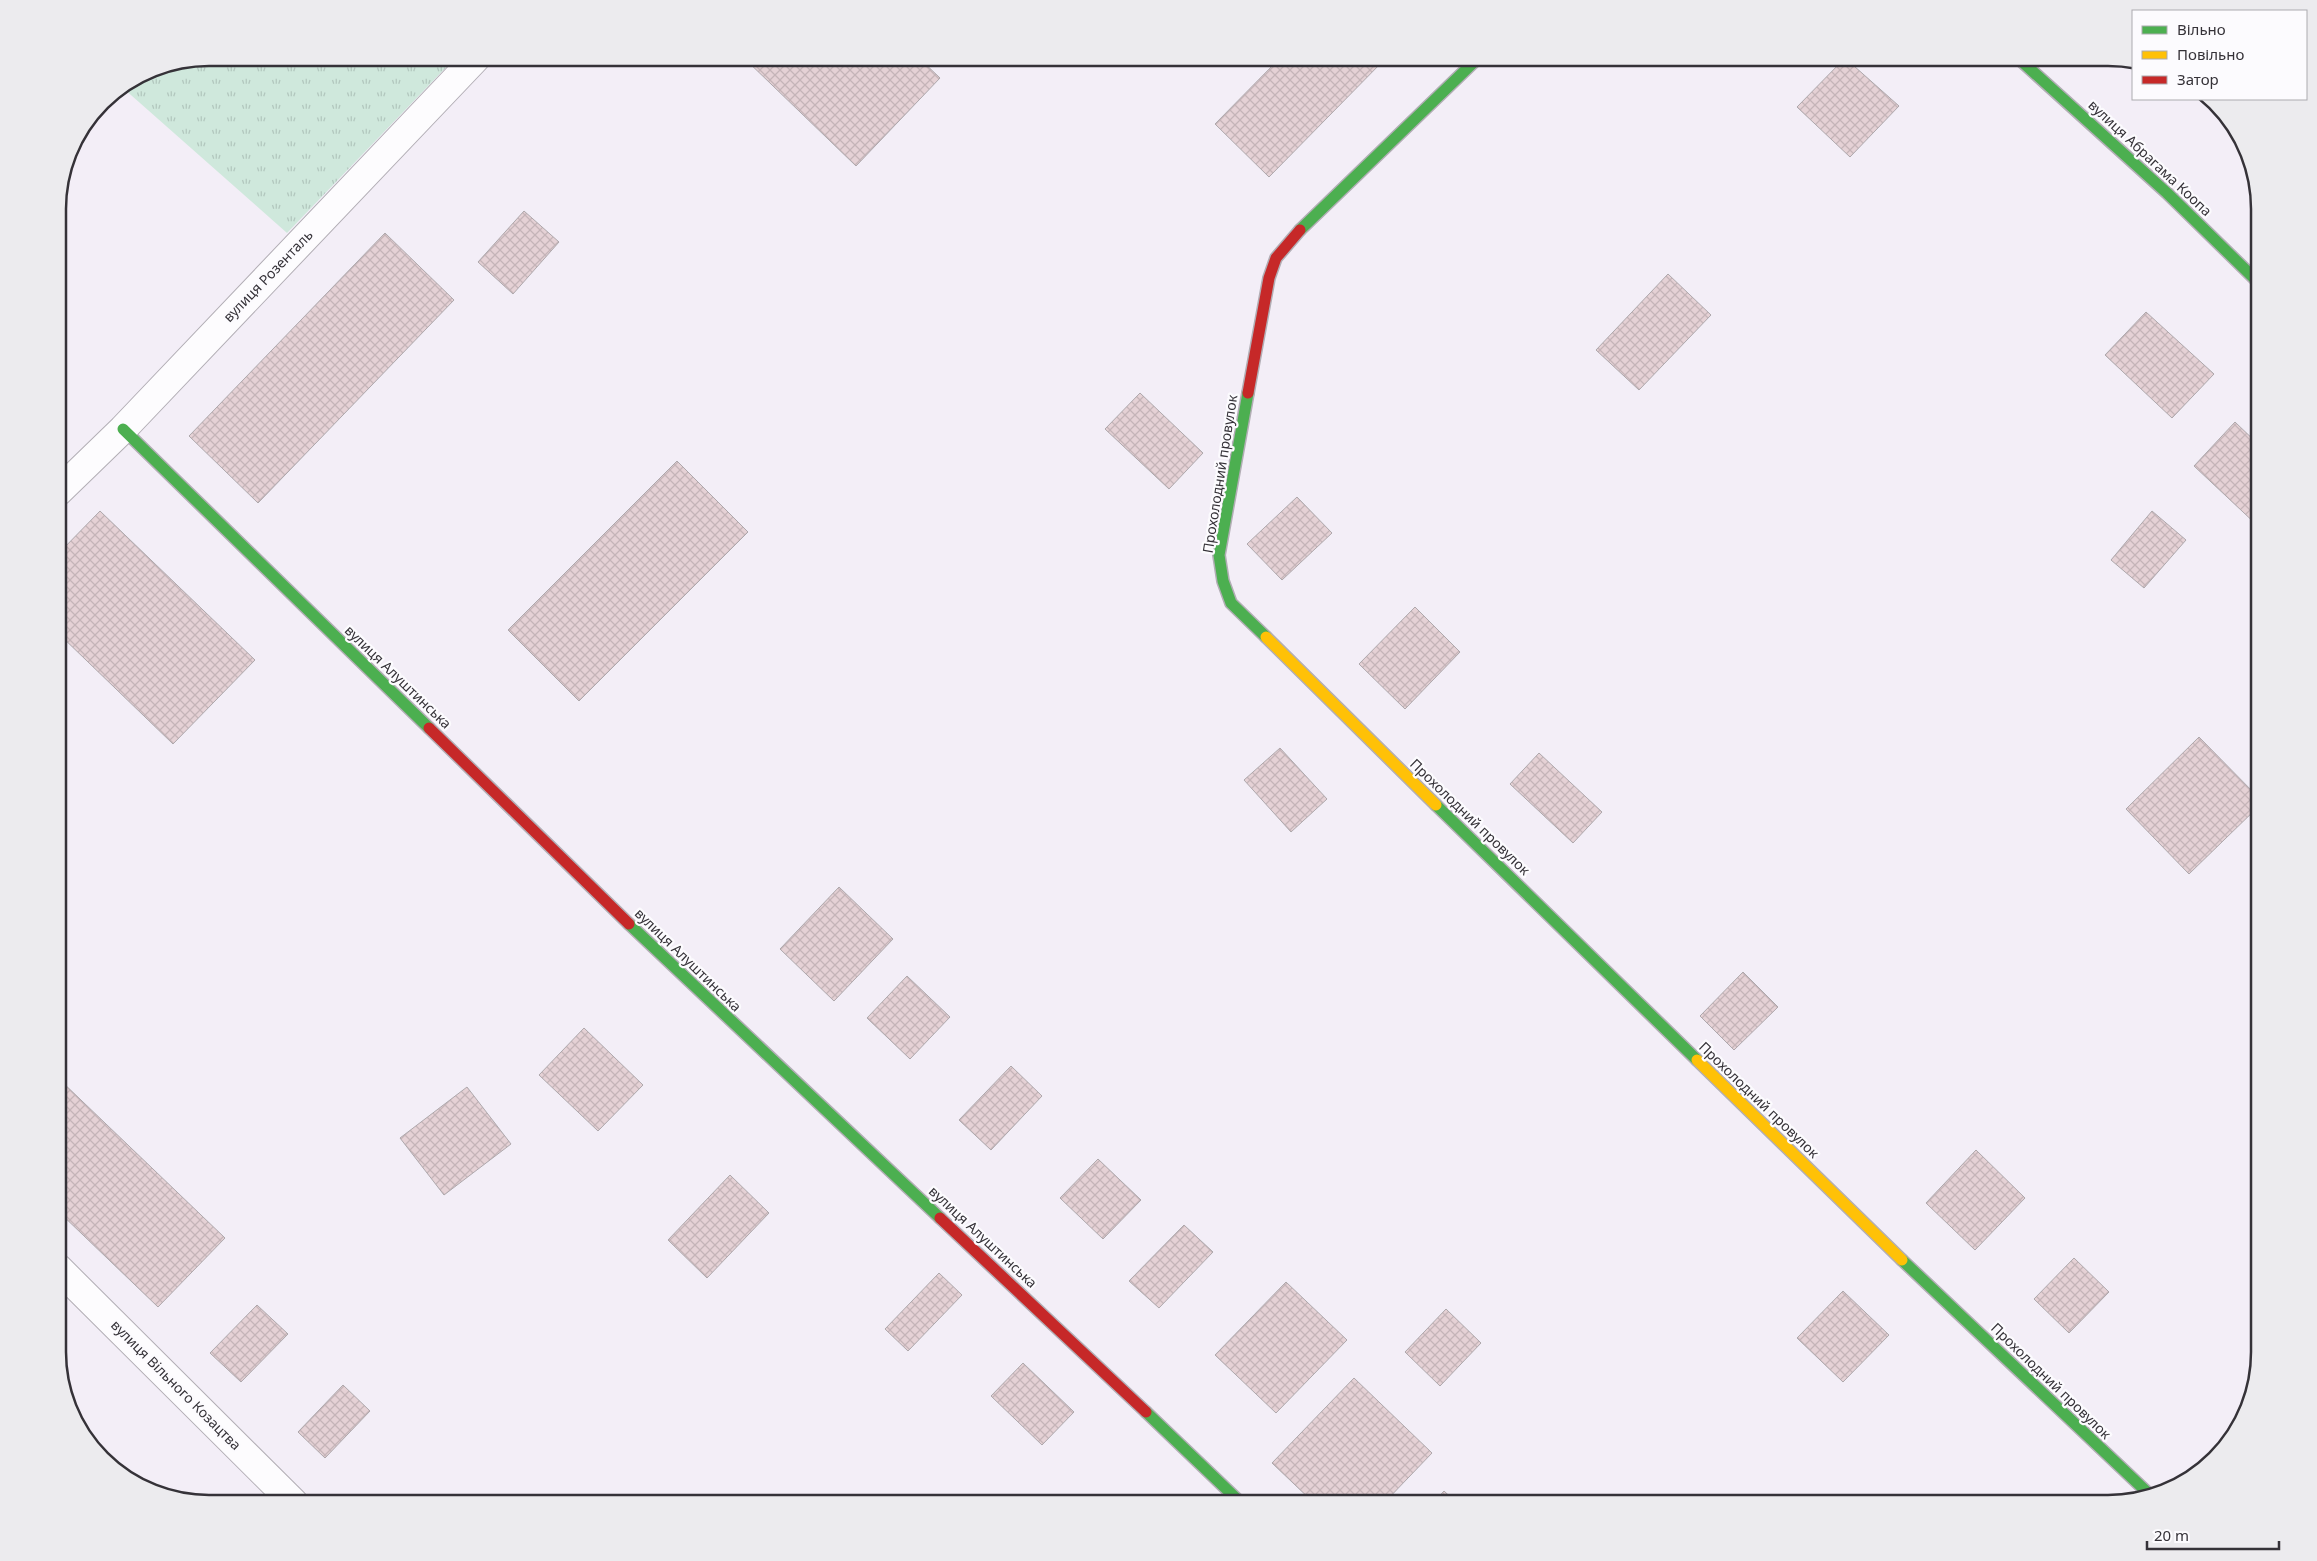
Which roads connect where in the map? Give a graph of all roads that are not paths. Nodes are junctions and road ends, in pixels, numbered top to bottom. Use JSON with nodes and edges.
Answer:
{"nodes":[{"id":1,"x":1469,"y":66,"type":"edge"},
{"id":2,"x":2027,"y":66,"type":"edge"},
{"id":3,"x":468,"y":67,"type":"edge"},
{"id":4,"x":2251,"y":274,"type":"edge"},
{"id":5,"x":123,"y":429,"type":"junction"},
{"id":6,"x":67,"y":483,"type":"edge"},
{"id":7,"x":67,"y":1277,"type":"edge"},
{"id":8,"x":2145,"y":1490,"type":"edge"},
{"id":9,"x":285,"y":1495,"type":"edge"},
{"id":10,"x":1232,"y":1495,"type":"edge"}],
"edges":[{"from":1,"to":8,"type":"street","name":"Прохолодний провулок"},
{"from":2,"to":4,"type":"street","name":"вулиця Абрагама Коопа"},
{"from":3,"to":5,"type":"street","name":"вулиця Розенталь"},
{"from":5,"to":6,"type":"street","name":"вулиця Розенталь"},
{"from":5,"to":10,"type":"street","name":"вулиця Алуштинська"},
{"from":7,"to":9,"type":"street","name":"вулиця Вільного Козацтва"}]}
